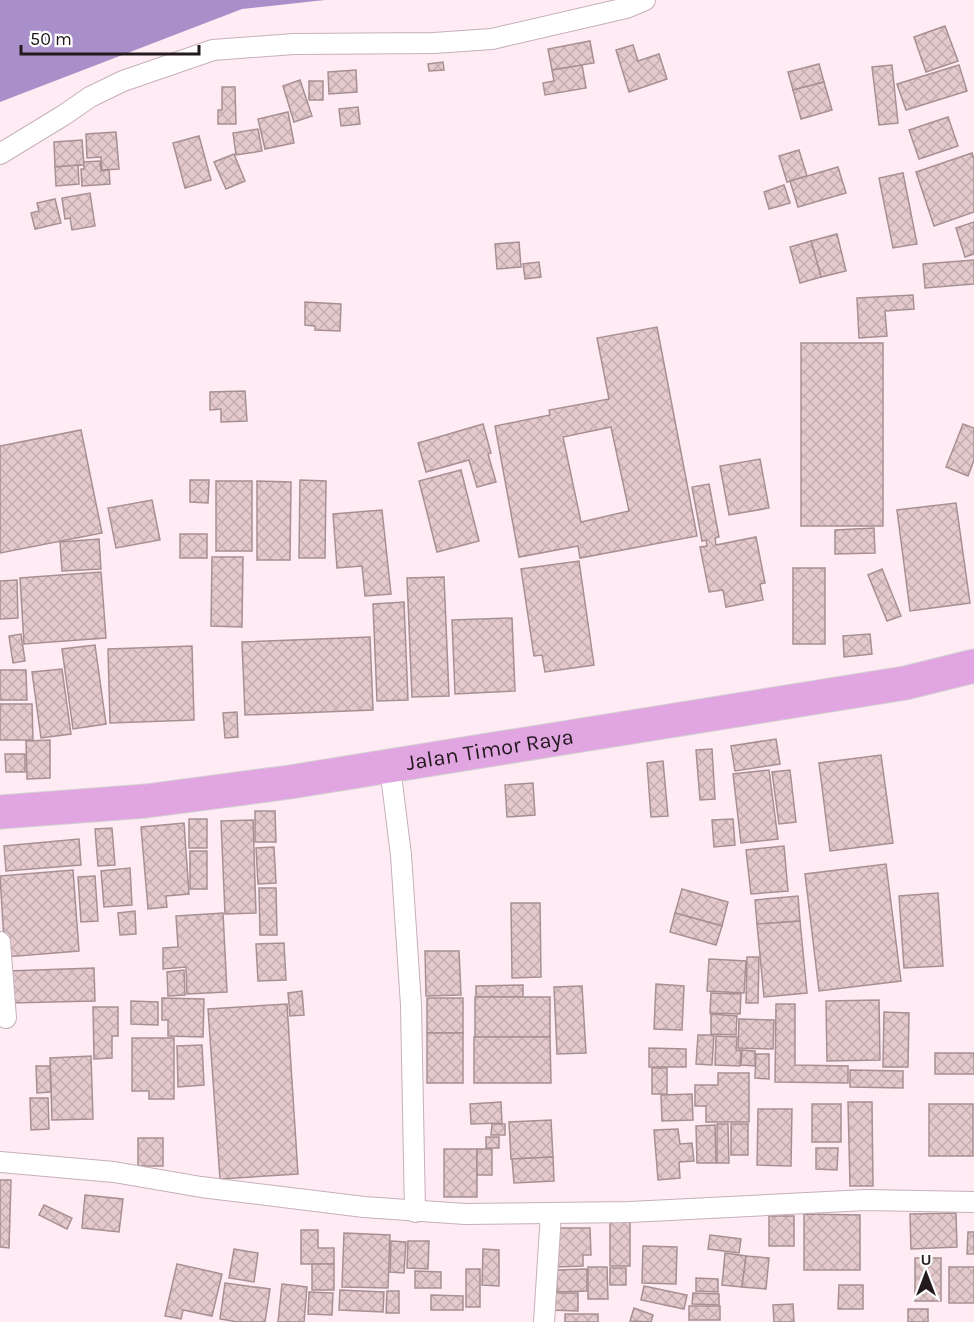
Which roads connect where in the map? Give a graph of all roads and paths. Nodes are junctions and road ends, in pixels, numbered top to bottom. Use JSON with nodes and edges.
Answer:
{"nodes":[{"id":1,"x":645,"y":0,"type":"edge"},
{"id":2,"x":0,"y":154,"type":"edge"},
{"id":3,"x":974,"y":666,"type":"edge"},
{"id":4,"x":390,"y":767,"type":"junction"},
{"id":5,"x":0,"y":812,"type":"edge"},
{"id":6,"x":0,"y":942,"type":"edge"},
{"id":7,"x":6,"y":1018,"type":"dead end"},
{"id":8,"x":0,"y":1162,"type":"edge"},
{"id":9,"x":974,"y":1202,"type":"edge"},
{"id":10,"x":415,"y":1212,"type":"junction"},
{"id":11,"x":551,"y":1213,"type":"junction"},
{"id":12,"x":544,"y":1322,"type":"edge"}],
"edges":[{"from":1,"to":2,"type":"street"},
{"from":3,"to":4,"type":"highway","name":"Jalan Timor Raya"},
{"from":4,"to":5,"type":"highway","name":"Jalan Timor Raya"},
{"from":4,"to":10,"type":"street"},
{"from":6,"to":7,"type":"street"},
{"from":8,"to":10,"type":"street"},
{"from":9,"to":11,"type":"street"},
{"from":10,"to":11,"type":"street"},
{"from":11,"to":12,"type":"street"}]}
